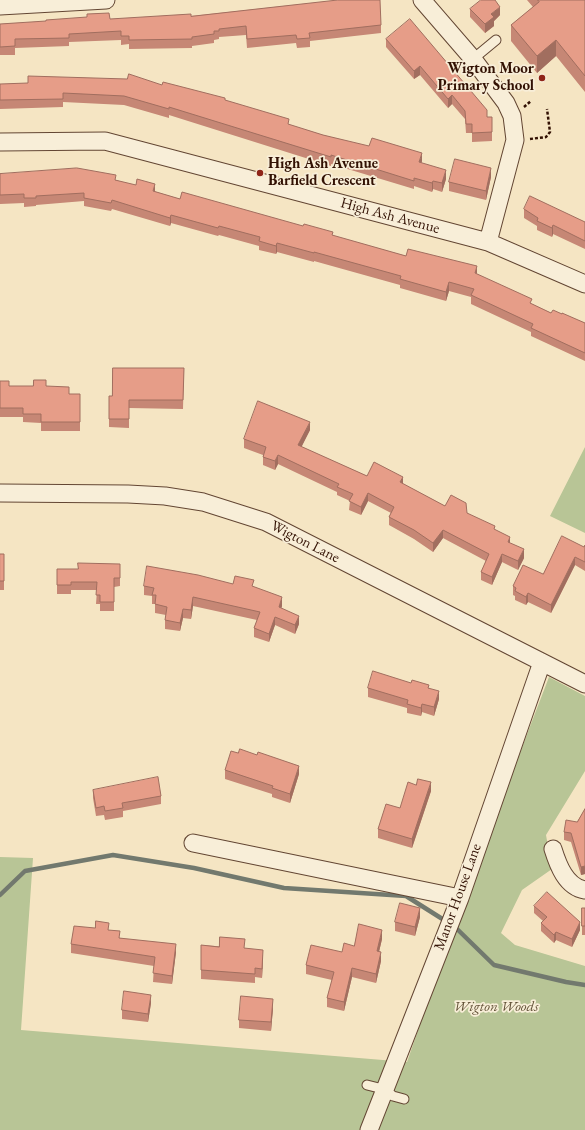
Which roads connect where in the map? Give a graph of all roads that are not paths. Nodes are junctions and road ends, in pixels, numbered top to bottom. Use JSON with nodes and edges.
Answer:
{"nodes":[{"id":1,"x":106,"y":0,"type":"edge"},
{"id":2,"x":422,"y":0,"type":"edge"},
{"id":3,"x":0,"y":6,"type":"edge"},
{"id":4,"x":496,"y":40,"type":"dead end"},
{"id":5,"x":473,"y":60,"type":"junction"},
{"id":6,"x":0,"y":142,"type":"edge"},
{"id":7,"x":488,"y":242,"type":"junction"},
{"id":8,"x":585,"y":284,"type":"edge"},
{"id":9,"x":0,"y":493,"type":"edge"},
{"id":10,"x":542,"y":662,"type":"junction"},
{"id":11,"x":585,"y":684,"type":"edge"},
{"id":12,"x":193,"y":843,"type":"dead end"},
{"id":13,"x":553,"y":849,"type":"dead end"},
{"id":14,"x":585,"y":890,"type":"edge"},
{"id":15,"x":460,"y":898,"type":"junction"},
{"id":16,"x":367,"y":1086,"type":"dead end"},
{"id":17,"x":383,"y":1089,"type":"junction"},
{"id":18,"x":404,"y":1099,"type":"dead end"},
{"id":19,"x":369,"y":1130,"type":"edge"}],
"edges":[{"from":1,"to":3,"type":"street"},
{"from":2,"to":5,"type":"street"},
{"from":4,"to":5,"type":"lane"},
{"from":5,"to":7,"type":"street"},
{"from":6,"to":7,"type":"street","name":"High Ash Avenue"},
{"from":7,"to":8,"type":"street","name":"High Ash Avenue"},
{"from":9,"to":10,"type":"street","name":"Wigton Lane"},
{"from":10,"to":11,"type":"street","name":"Wigton Lane"},
{"from":10,"to":15,"type":"street","name":"Manor House Lane"},
{"from":12,"to":15,"type":"street"},
{"from":13,"to":14,"type":"street"},
{"from":15,"to":17,"type":"street","name":"Manor House Lane"},
{"from":16,"to":17,"type":"lane"},
{"from":17,"to":18,"type":"lane"},
{"from":17,"to":19,"type":"street","name":"Manor House Lane"}]}
